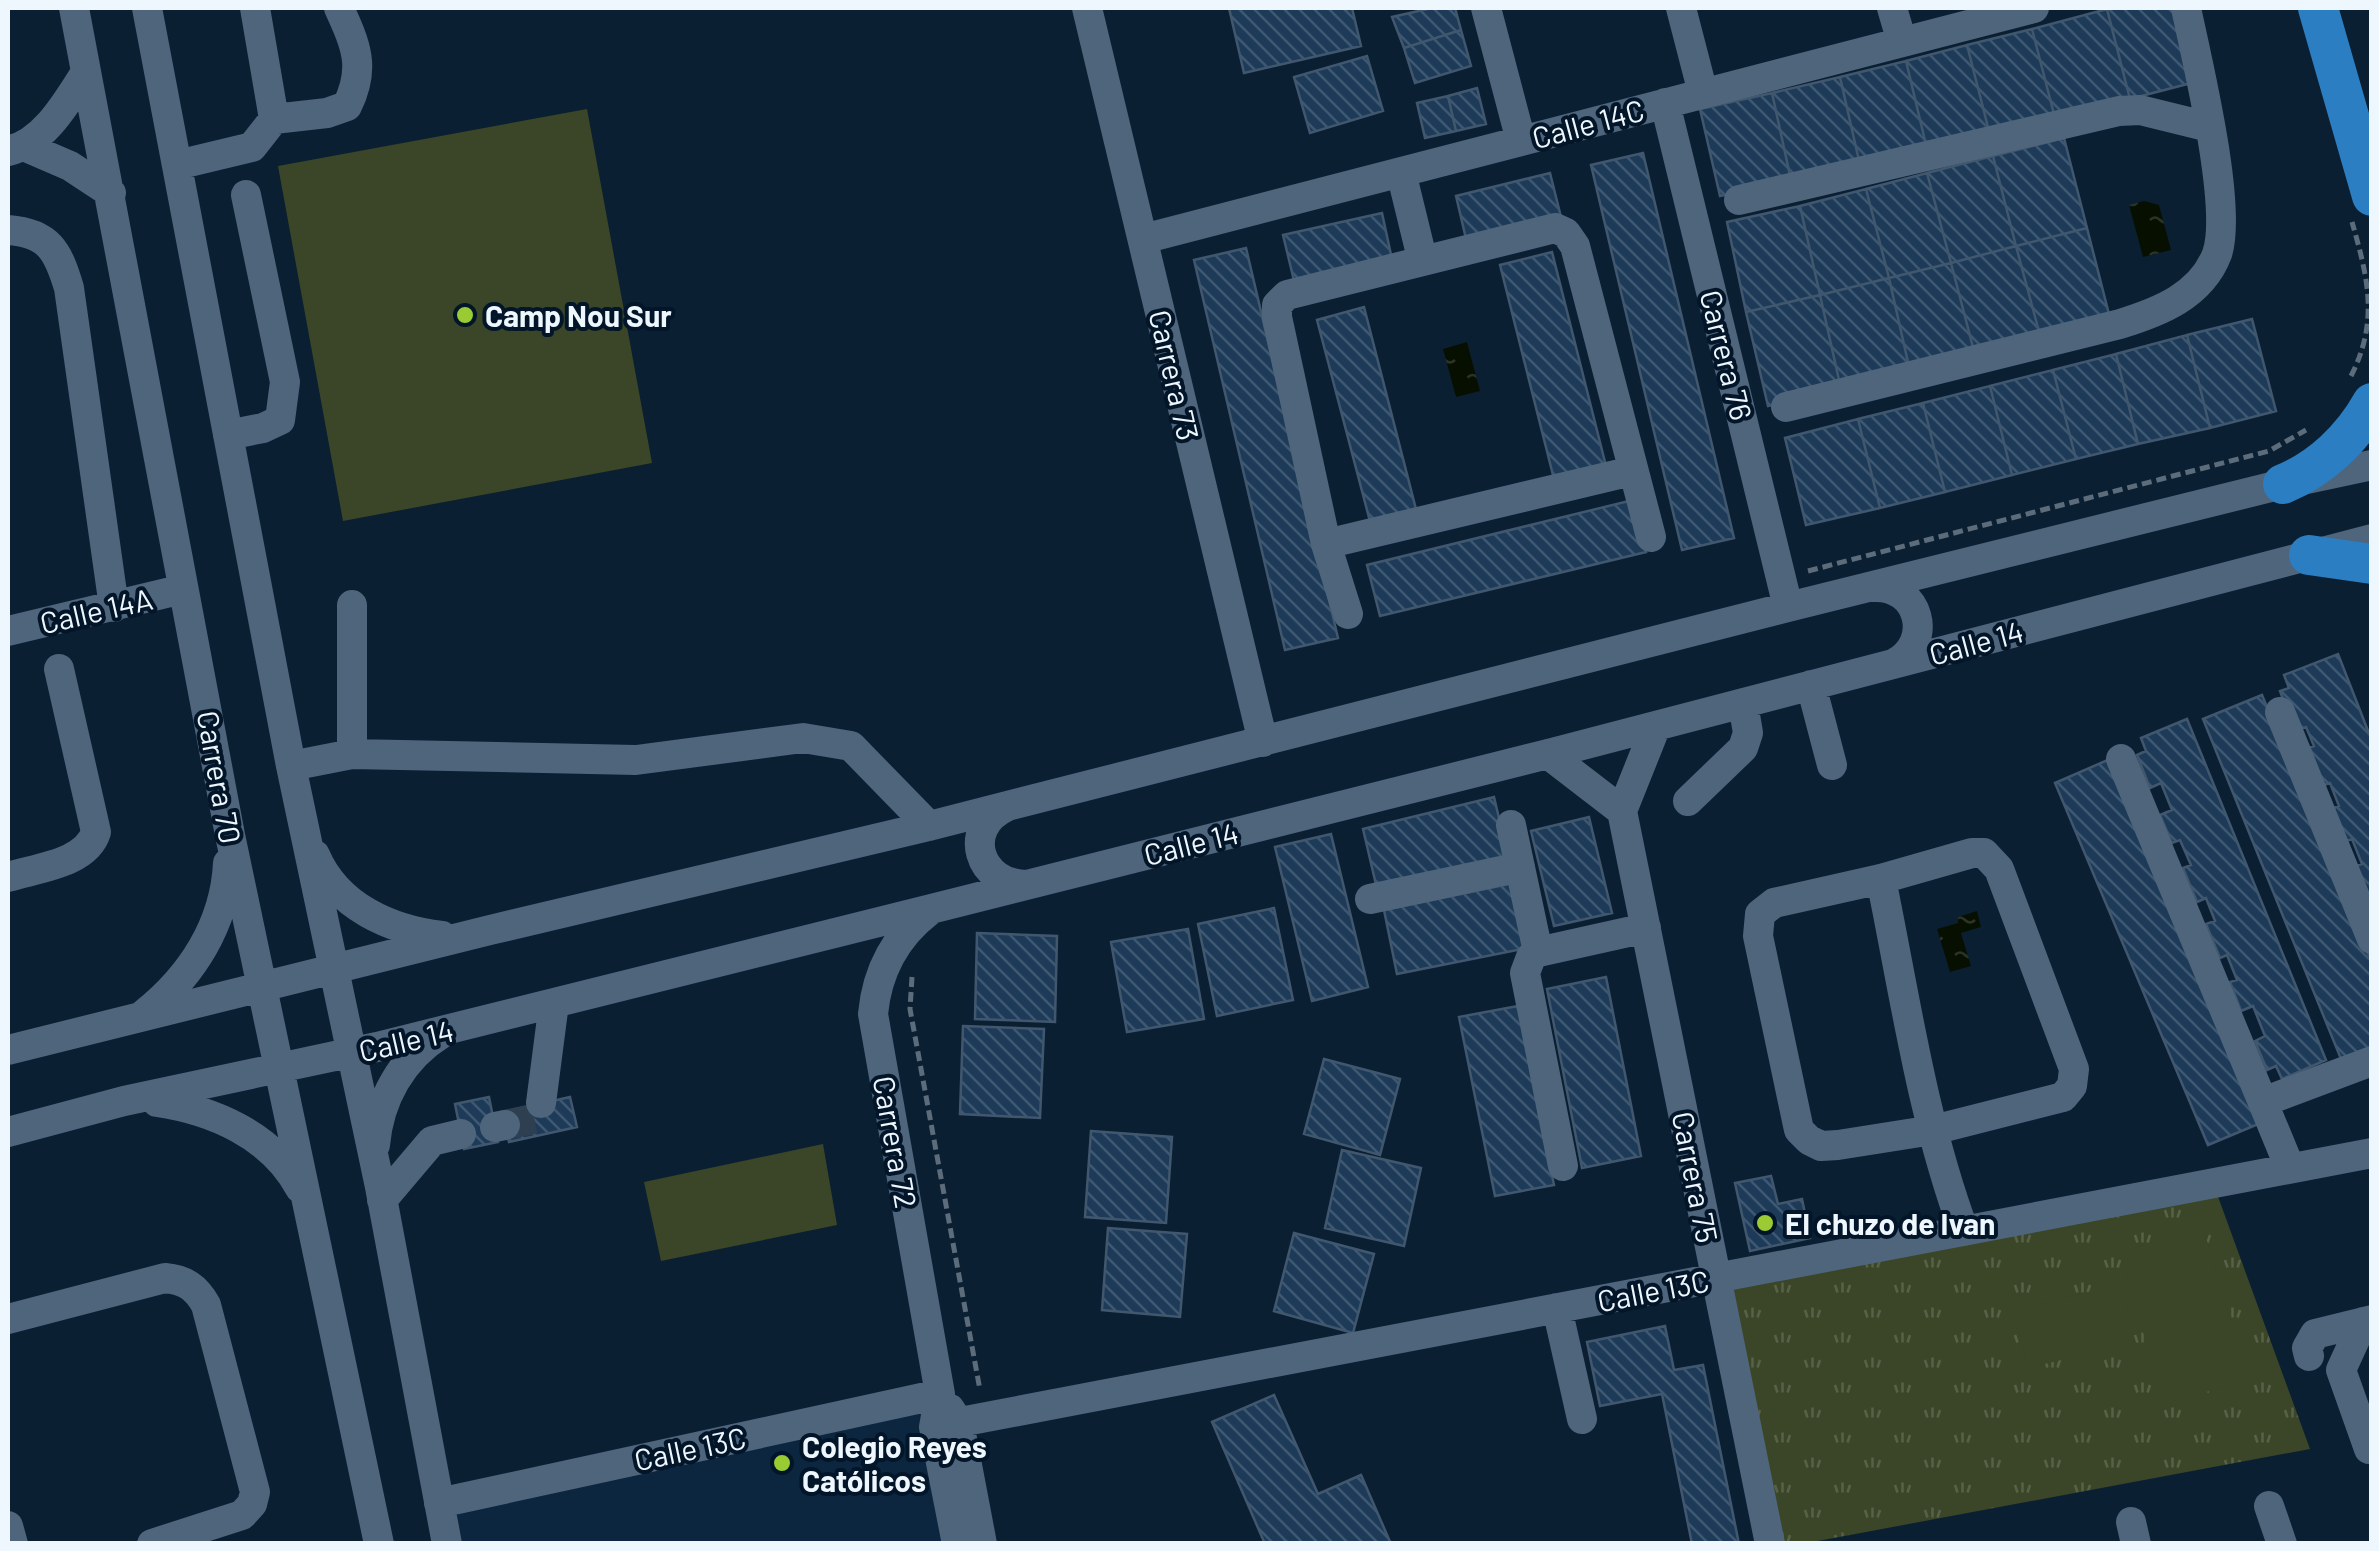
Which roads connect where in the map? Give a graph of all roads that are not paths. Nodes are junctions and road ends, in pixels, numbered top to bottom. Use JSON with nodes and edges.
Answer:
{"nodes":[{"id":1,"x":74,"y":8,"type":"edge"},
{"id":2,"x":147,"y":8,"type":"edge"},
{"id":3,"x":255,"y":8,"type":"edge"},
{"id":4,"x":339,"y":8,"type":"edge"},
{"id":5,"x":1087,"y":8,"type":"edge"},
{"id":6,"x":1486,"y":8,"type":"edge"},
{"id":7,"x":1681,"y":8,"type":"edge"},
{"id":8,"x":1892,"y":8,"type":"edge"},
{"id":9,"x":2034,"y":8,"type":"edge"},
{"id":10,"x":2186,"y":8,"type":"edge"},
{"id":11,"x":2318,"y":8,"type":"edge"},
{"id":12,"x":1902,"y":42,"type":"junction"},
{"id":13,"x":86,"y":72,"type":"junction"},
{"id":14,"x":1702,"y":93,"type":"junction"},
{"id":15,"x":1665,"y":103,"type":"junction"},
{"id":16,"x":274,"y":119,"type":"junction"},
{"id":17,"x":2209,"y":127,"type":"junction"},
{"id":18,"x":1521,"y":141,"type":"junction"},
{"id":19,"x":16,"y":149,"type":"edge"},
{"id":20,"x":177,"y":166,"type":"junction"},
{"id":21,"x":1401,"y":172,"type":"junction"},
{"id":22,"x":111,"y":193,"type":"junction"},
{"id":23,"x":246,"y":194,"type":"dead end"},
{"id":24,"x":1739,"y":200,"type":"dead end"},
{"id":25,"x":2360,"y":202,"type":"edge"},
{"id":26,"x":8,"y":230,"type":"edge"},
{"id":27,"x":1142,"y":238,"type":"junction"},
{"id":28,"x":1422,"y":258,"type":"junction"},
{"id":29,"x":2359,"y":394,"type":"edge"},
{"id":30,"x":1786,"y":407,"type":"dead end"},
{"id":31,"x":228,"y":435,"type":"junction"},
{"id":32,"x":2372,"y":466,"type":"edge"},
{"id":33,"x":1632,"y":470,"type":"junction"},
{"id":34,"x":2282,"y":484,"type":"junction"},
{"id":35,"x":1651,"y":537,"type":"dead end"},
{"id":36,"x":2372,"y":539,"type":"edge"},
{"id":37,"x":1326,"y":544,"type":"junction"},
{"id":38,"x":2310,"y":555,"type":"junction"},
{"id":39,"x":2372,"y":564,"type":"edge"},
{"id":40,"x":1869,"y":588,"type":"junction"},
{"id":41,"x":184,"y":589,"type":"junction"},
{"id":42,"x":1785,"y":592,"type":"junction"},
{"id":43,"x":352,"y":605,"type":"dead end"},
{"id":44,"x":114,"y":607,"type":"junction"},
{"id":45,"x":1348,"y":614,"type":"dead end"},
{"id":46,"x":8,"y":631,"type":"edge"},
{"id":47,"x":1887,"y":666,"type":"junction"},
{"id":48,"x":59,"y":670,"type":"dead end"},
{"id":49,"x":1811,"y":685,"type":"junction"},
{"id":50,"x":1743,"y":703,"type":"junction"},
{"id":51,"x":2280,"y":712,"type":"dead end"},
{"id":52,"x":1656,"y":726,"type":"junction"},
{"id":53,"x":1263,"y":742,"type":"junction"},
{"id":54,"x":352,"y":754,"type":"junction"},
{"id":55,"x":1548,"y":754,"type":"junction"},
{"id":56,"x":2120,"y":758,"type":"dead end"},
{"id":57,"x":1832,"y":765,"type":"dead end"},
{"id":58,"x":291,"y":766,"type":"junction"},
{"id":59,"x":1688,"y":800,"type":"dead end"},
{"id":60,"x":1009,"y":806,"type":"junction"},
{"id":61,"x":1622,"y":811,"type":"junction"},
{"id":62,"x":302,"y":826,"type":"junction"},
{"id":63,"x":928,"y":826,"type":"junction"},
{"id":64,"x":1510,"y":826,"type":"dead end"},
{"id":65,"x":230,"y":836,"type":"junction"},
{"id":66,"x":1520,"y":867,"type":"junction"},
{"id":67,"x":8,"y":877,"type":"edge"},
{"id":68,"x":1881,"y":879,"type":"junction"},
{"id":69,"x":1026,"y":885,"type":"junction"},
{"id":70,"x":1370,"y":899,"type":"dead end"},
{"id":71,"x":932,"y":909,"type":"junction"},
{"id":72,"x":1646,"y":928,"type":"junction"},
{"id":73,"x":490,"y":930,"type":"junction"},
{"id":74,"x":2372,"y":939,"type":"edge"},
{"id":75,"x":1538,"y":952,"type":"junction"},
{"id":76,"x":333,"y":971,"type":"junction"},
{"id":77,"x":262,"y":988,"type":"junction"},
{"id":78,"x":554,"y":1003,"type":"junction"},
{"id":79,"x":140,"y":1018,"type":"junction"},
{"id":80,"x":448,"y":1030,"type":"junction"},
{"id":81,"x":8,"y":1050,"type":"edge"},
{"id":82,"x":351,"y":1053,"type":"junction"},
{"id":83,"x":2372,"y":1061,"type":"edge"},
{"id":84,"x":279,"y":1068,"type":"junction"},
{"id":85,"x":124,"y":1101,"type":"junction"},
{"id":86,"x":2262,"y":1102,"type":"junction"},
{"id":87,"x":542,"y":1103,"type":"dead end"},
{"id":88,"x":1933,"y":1130,"type":"junction"},
{"id":89,"x":8,"y":1132,"type":"edge"},
{"id":90,"x":461,"y":1134,"type":"dead end"},
{"id":91,"x":2372,"y":1153,"type":"edge"},
{"id":92,"x":1562,"y":1166,"type":"dead end"},
{"id":93,"x":2290,"y":1168,"type":"junction"},
{"id":94,"x":381,"y":1194,"type":"junction"},
{"id":95,"x":310,"y":1212,"type":"junction"},
{"id":96,"x":1964,"y":1230,"type":"junction"},
{"id":97,"x":1716,"y":1278,"type":"junction"},
{"id":98,"x":1557,"y":1308,"type":"junction"},
{"id":99,"x":8,"y":1319,"type":"edge"},
{"id":100,"x":2367,"y":1321,"type":"edge"},
{"id":101,"x":2309,"y":1356,"type":"dead end"},
{"id":102,"x":940,"y":1394,"type":"junction"},
{"id":103,"x":1582,"y":1419,"type":"dead end"},
{"id":104,"x":959,"y":1422,"type":"junction"},
{"id":105,"x":2369,"y":1449,"type":"edge"},
{"id":106,"x":439,"y":1503,"type":"junction"},
{"id":107,"x":2268,"y":1506,"type":"dead end"},
{"id":108,"x":8,"y":1526,"type":"edge"},
{"id":109,"x":13,"y":1544,"type":"edge"},
{"id":110,"x":152,"y":1544,"type":"edge"},
{"id":111,"x":379,"y":1544,"type":"edge"},
{"id":112,"x":447,"y":1544,"type":"edge"},
{"id":113,"x":956,"y":1544,"type":"edge"},
{"id":114,"x":982,"y":1544,"type":"edge"},
{"id":115,"x":1770,"y":1544,"type":"edge"},
{"id":116,"x":2282,"y":1544,"type":"edge"}],
"edges":[{"from":1,"to":13,"type":"street","name":"Carrera 70"},
{"from":2,"to":20,"type":"street"},
{"from":3,"to":16,"type":"street"},
{"from":4,"to":16,"type":"street"},
{"from":5,"to":27,"type":"street","name":"Carrera 73"},
{"from":6,"to":18,"type":"street"},
{"from":7,"to":14,"type":"street"},
{"from":8,"to":12,"type":"street"},
{"from":9,"to":12,"type":"street","name":"Calle 14C"},
{"from":10,"to":17,"type":"street"},
{"from":11,"to":25,"type":"main road"},
{"from":12,"to":14,"type":"street","name":"Calle 14C"},
{"from":13,"to":19,"type":"street"},
{"from":13,"to":22,"type":"street","name":"Carrera 70"},
{"from":14,"to":15,"type":"street","name":"Calle 14C"},
{"from":15,"to":18,"type":"street","name":"Calle 14C"},
{"from":15,"to":42,"type":"street","name":"Carrera 76"},
{"from":16,"to":20,"type":"street"},
{"from":17,"to":24,"type":"street"},
{"from":17,"to":30,"type":"street"},
{"from":18,"to":21,"type":"street","name":"Calle 14C"},
{"from":19,"to":22,"type":"street"},
{"from":20,"to":31,"type":"street"},
{"from":21,"to":27,"type":"street","name":"Calle 14C"},
{"from":21,"to":28,"type":"street"},
{"from":22,"to":41,"type":"street","name":"Carrera 70"},
{"from":23,"to":31,"type":"street"},
{"from":26,"to":44,"type":"street"},
{"from":27,"to":53,"type":"street","name":"Carrera 73"},
{"from":28,"to":33,"type":"street"},
{"from":28,"to":37,"type":"street"},
{"from":29,"to":34,"type":"main road"},
{"from":31,"to":58,"type":"street"},
{"from":32,"to":34,"type":"street"},
{"from":33,"to":35,"type":"street"},
{"from":33,"to":37,"type":"street"},
{"from":34,"to":40,"type":"street"},
{"from":36,"to":38,"type":"street","name":"Calle 14"},
{"from":37,"to":45,"type":"street"},
{"from":38,"to":39,"type":"main road"},
{"from":38,"to":47,"type":"street","name":"Calle 14"},
{"from":40,"to":42,"type":"street"},
{"from":40,"to":47,"type":"street"},
{"from":41,"to":44,"type":"street","name":"Calle 14A"},
{"from":41,"to":65,"type":"street","name":"Carrera 70"},
{"from":42,"to":53,"type":"street"},
{"from":43,"to":54,"type":"street"},
{"from":44,"to":46,"type":"street","name":"Calle 14A"},
{"from":47,"to":49,"type":"street","name":"Calle 14"},
{"from":48,"to":67,"type":"street"},
{"from":49,"to":50,"type":"street","name":"Calle 14"},
{"from":49,"to":57,"type":"street"},
{"from":50,"to":52,"type":"street","name":"Calle 14"},
{"from":50,"to":59,"type":"street"},
{"from":51,"to":74,"type":"street"},
{"from":52,"to":55,"type":"street","name":"Calle 14"},
{"from":52,"to":61,"type":"street"},
{"from":53,"to":60,"type":"street"},
{"from":54,"to":58,"type":"street"},
{"from":54,"to":63,"type":"street"},
{"from":55,"to":61,"type":"street"},
{"from":55,"to":69,"type":"street","name":"Calle 14"},
{"from":56,"to":86,"type":"street"},
{"from":58,"to":62,"type":"street"},
{"from":60,"to":63,"type":"street"},
{"from":60,"to":69,"type":"street"},
{"from":61,"to":72,"type":"street","name":"Carrera 75"},
{"from":62,"to":73,"type":"street"},
{"from":62,"to":76,"type":"street"},
{"from":63,"to":73,"type":"street"},
{"from":64,"to":66,"type":"street"},
{"from":65,"to":77,"type":"street","name":"Carrera 70"},
{"from":65,"to":79,"type":"street"},
{"from":66,"to":70,"type":"street"},
{"from":66,"to":75,"type":"street"},
{"from":68,"to":88,"type":"street"},
{"from":68,"to":88,"type":"street"},
{"from":68,"to":88,"type":"street"},
{"from":69,"to":71,"type":"street","name":"Calle 14"},
{"from":71,"to":78,"type":"street","name":"Calle 14"},
{"from":71,"to":102,"type":"street","name":"Carrera 72"},
{"from":72,"to":75,"type":"street"},
{"from":72,"to":97,"type":"street","name":"Carrera 75"},
{"from":73,"to":76,"type":"street"},
{"from":75,"to":92,"type":"street"},
{"from":76,"to":77,"type":"street"},
{"from":76,"to":82,"type":"street"},
{"from":77,"to":79,"type":"street"},
{"from":77,"to":84,"type":"street","name":"Carrera 70"},
{"from":78,"to":80,"type":"street","name":"Calle 14"},
{"from":78,"to":87,"type":"street"},
{"from":79,"to":81,"type":"street"},
{"from":80,"to":82,"type":"street","name":"Calle 14"},
{"from":80,"to":94,"type":"street"},
{"from":82,"to":84,"type":"street","name":"Calle 14"},
{"from":82,"to":94,"type":"street"},
{"from":83,"to":86,"type":"street"},
{"from":84,"to":85,"type":"street","name":"Calle 14"},
{"from":84,"to":95,"type":"street","name":"Carrera 70"},
{"from":85,"to":89,"type":"street","name":"Calle 14"},
{"from":85,"to":95,"type":"street"},
{"from":86,"to":93,"type":"street"},
{"from":88,"to":96,"type":"street"},
{"from":90,"to":94,"type":"street"},
{"from":91,"to":93,"type":"street","name":"Calle 13C"},
{"from":93,"to":96,"type":"street","name":"Calle 13C"},
{"from":94,"to":106,"type":"street"},
{"from":95,"to":111,"type":"street","name":"Carrera 70"},
{"from":96,"to":97,"type":"street","name":"Calle 13C"},
{"from":97,"to":98,"type":"street","name":"Calle 13C"},
{"from":97,"to":115,"type":"street","name":"Carrera 75"},
{"from":98,"to":103,"type":"street"},
{"from":98,"to":104,"type":"street","name":"Calle 13C"},
{"from":99,"to":110,"type":"street"},
{"from":100,"to":101,"type":"street"},
{"from":100,"to":105,"type":"street"},
{"from":102,"to":104,"type":"street","name":"Carrera 72"},
{"from":102,"to":106,"type":"street","name":"Calle 13C"},
{"from":104,"to":113,"type":"street","name":"Carrera 72"},
{"from":104,"to":114,"type":"street","name":"Carrera 72"},
{"from":106,"to":112,"type":"street"},
{"from":107,"to":116,"type":"street"},
{"from":108,"to":109,"type":"street"}]}
